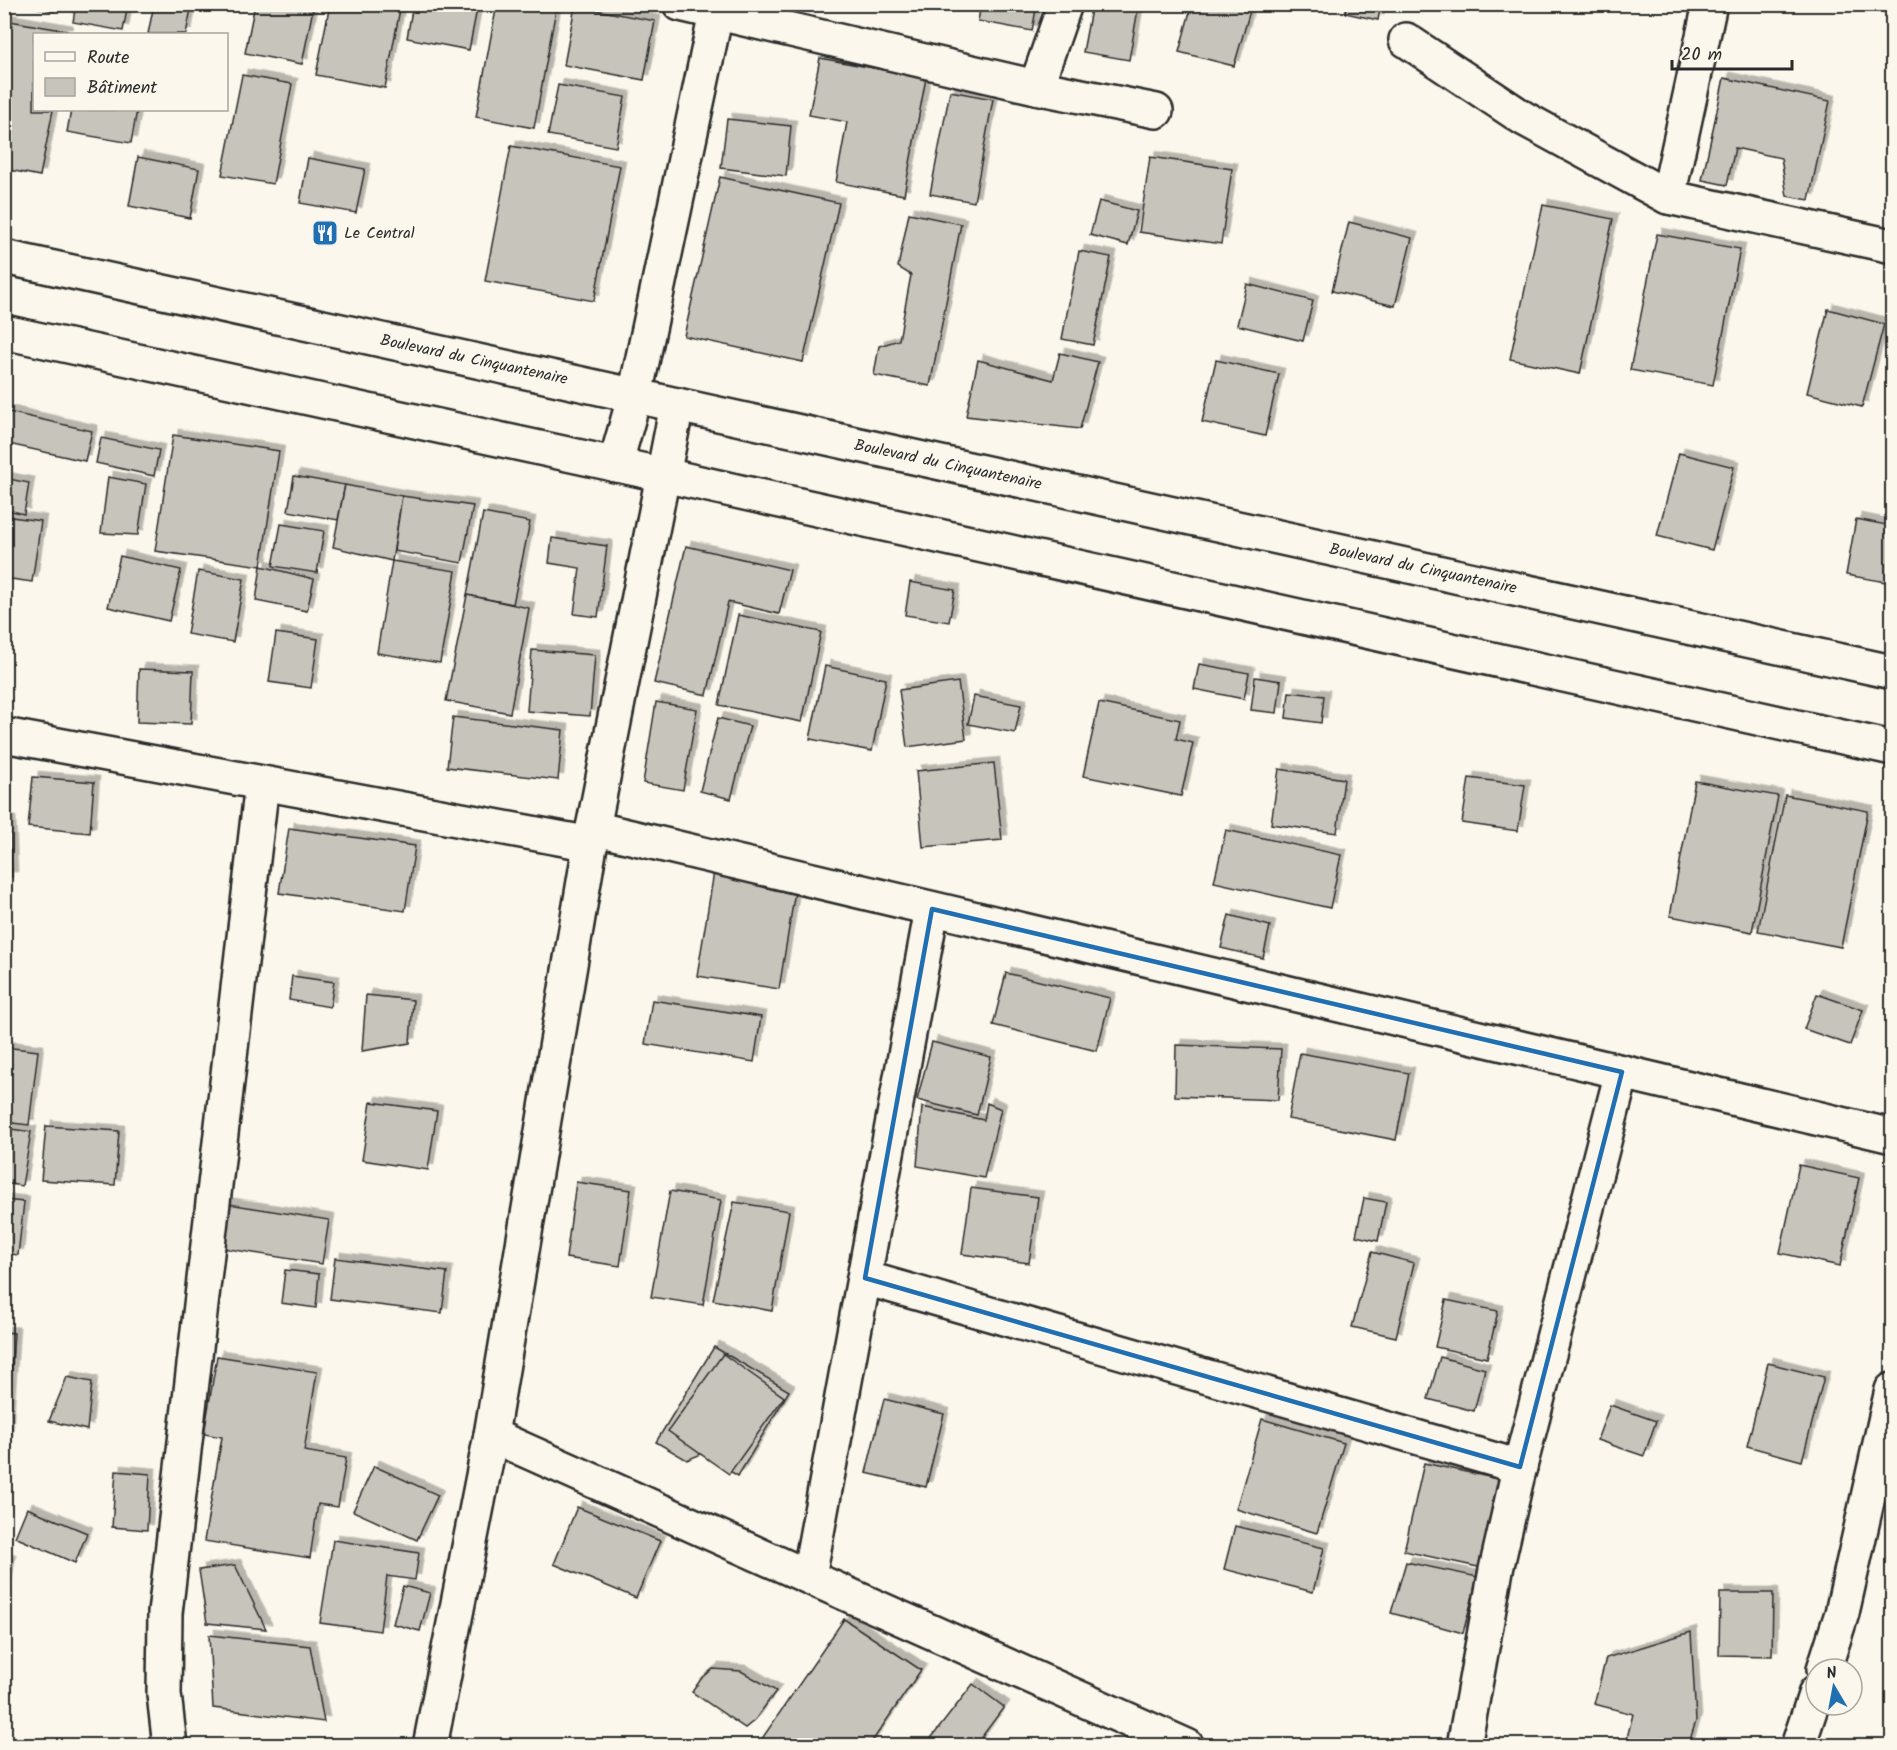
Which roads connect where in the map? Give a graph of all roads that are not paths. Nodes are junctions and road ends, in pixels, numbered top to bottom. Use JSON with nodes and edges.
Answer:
{"nodes":[{"id":1,"x":680,"y":4,"type":"edge"},
{"id":2,"x":1065,"y":4,"type":"edge"},
{"id":3,"x":1710,"y":4,"type":"edge"},
{"id":4,"x":717,"y":9,"type":"edge"},
{"id":5,"x":1406,"y":40,"type":"dead end"},
{"id":6,"x":1036,"y":87,"type":"junction"},
{"id":7,"x":1156,"y":111,"type":"dead end"},
{"id":8,"x":1668,"y":197,"type":"junction"},
{"id":9,"x":1893,"y":246,"type":"edge"},
{"id":10,"x":4,"y":257,"type":"edge"},
{"id":11,"x":4,"y":332,"type":"edge"},
{"id":12,"x":634,"y":395,"type":"junction"},
{"id":13,"x":677,"y":405,"type":"junction"},
{"id":14,"x":615,"y":465,"type":"junction"},
{"id":15,"x":664,"y":475,"type":"junction"},
{"id":16,"x":1893,"y":672,"type":"edge"},
{"id":17,"x":4,"y":735,"type":"edge"},
{"id":18,"x":1893,"y":748,"type":"edge"},
{"id":19,"x":262,"y":783,"type":"junction"},
{"id":20,"x":592,"y":836,"type":"junction"},
{"id":21,"x":932,"y":909,"type":"junction"},
{"id":22,"x":1622,"y":1072,"type":"junction"},
{"id":23,"x":1893,"y":1136,"type":"edge"},
{"id":24,"x":865,"y":1278,"type":"junction"},
{"id":25,"x":1893,"y":1390,"type":"edge"},
{"id":26,"x":491,"y":1435,"type":"junction"},
{"id":27,"x":1520,"y":1467,"type":"junction"},
{"id":28,"x":809,"y":1576,"type":"junction"},
{"id":29,"x":1828,"y":1657,"type":"edge"},
{"id":30,"x":1808,"y":1717,"type":"edge"},
{"id":31,"x":170,"y":1746,"type":"edge"},
{"id":32,"x":430,"y":1746,"type":"edge"},
{"id":33,"x":1187,"y":1746,"type":"edge"},
{"id":34,"x":1464,"y":1746,"type":"edge"},
{"id":35,"x":1798,"y":1746,"type":"edge"}],
"edges":[{"from":1,"to":4,"type":"street"},
{"from":2,"to":6,"type":"street"},
{"from":3,"to":8,"type":"street"},
{"from":4,"to":6,"type":"street"},
{"from":4,"to":12,"type":"street"},
{"from":5,"to":8,"type":"street"},
{"from":6,"to":7,"type":"street"},
{"from":8,"to":9,"type":"street"},
{"from":10,"to":12,"type":"street","name":"Boulevard du Cinquantenaire"},
{"from":11,"to":14,"type":"street"},
{"from":12,"to":13,"type":"street","name":"Boulevard du Cinquantenaire"},
{"from":12,"to":14,"type":"street"},
{"from":13,"to":15,"type":"street"},
{"from":13,"to":16,"type":"street","name":"Boulevard du Cinquantenaire"},
{"from":14,"to":15,"type":"street"},
{"from":15,"to":18,"type":"street"},
{"from":15,"to":20,"type":"street"},
{"from":17,"to":19,"type":"street"},
{"from":19,"to":20,"type":"street"},
{"from":19,"to":31,"type":"street"},
{"from":20,"to":21,"type":"street"},
{"from":20,"to":26,"type":"street"},
{"from":21,"to":22,"type":"street"},
{"from":21,"to":24,"type":"street"},
{"from":22,"to":23,"type":"street"},
{"from":22,"to":27,"type":"street"},
{"from":24,"to":27,"type":"street"},
{"from":24,"to":28,"type":"street"},
{"from":25,"to":29,"type":"street"},
{"from":26,"to":28,"type":"street"},
{"from":26,"to":32,"type":"street"},
{"from":27,"to":34,"type":"street"},
{"from":28,"to":33,"type":"street"},
{"from":30,"to":35,"type":"street"}]}
